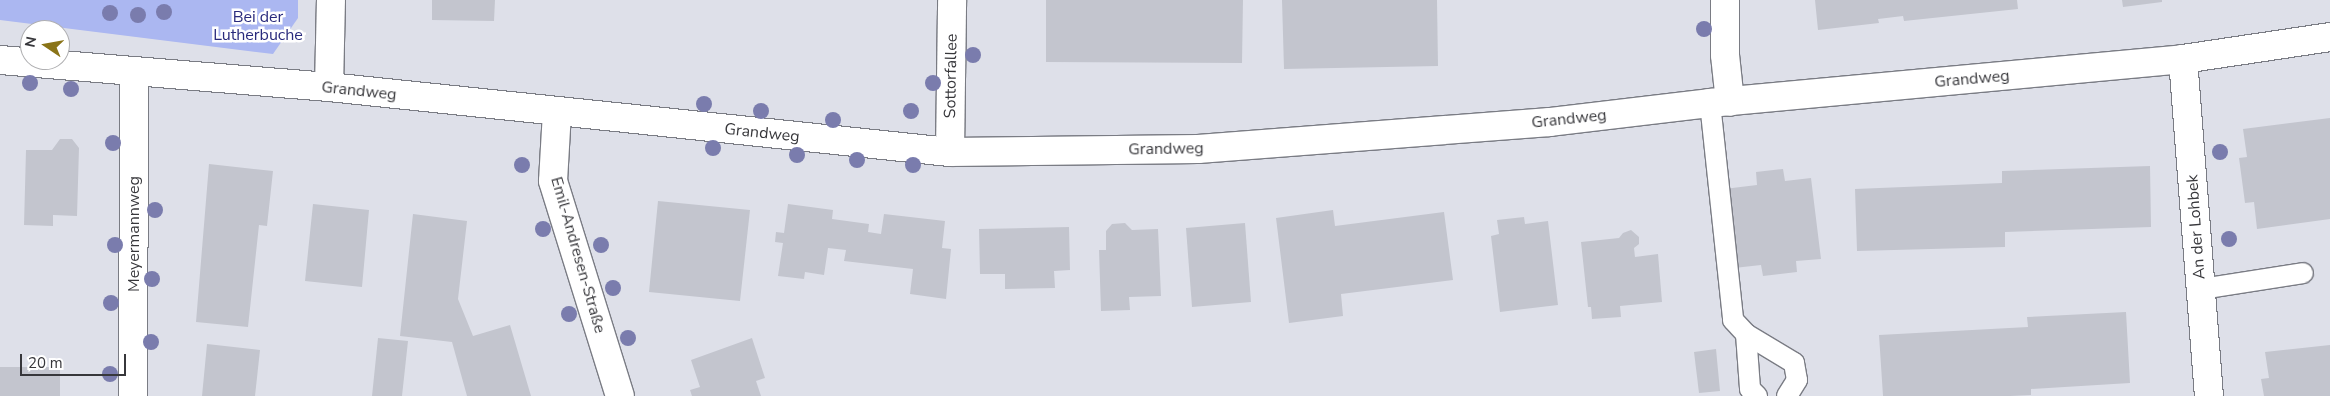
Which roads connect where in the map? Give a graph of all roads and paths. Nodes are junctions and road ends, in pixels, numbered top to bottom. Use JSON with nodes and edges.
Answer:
{"nodes":[{"id":1,"x":331,"y":0,"type":"edge"},
{"id":2,"x":952,"y":0,"type":"edge"},
{"id":3,"x":1725,"y":0,"type":"edge"},
{"id":4,"x":2330,"y":36,"type":"edge"},
{"id":5,"x":2183,"y":58,"type":"junction"},
{"id":6,"x":0,"y":60,"type":"edge"},
{"id":7,"x":134,"y":73,"type":"junction"},
{"id":8,"x":329,"y":87,"type":"junction"},
{"id":9,"x":1720,"y":102,"type":"junction"},
{"id":10,"x":557,"y":112,"type":"junction"},
{"id":11,"x":950,"y":152,"type":"junction"},
{"id":12,"x":2303,"y":273,"type":"dead end"},
{"id":13,"x":2200,"y":289,"type":"junction"},
{"id":14,"x":1746,"y":334,"type":"junction"},
{"id":15,"x":134,"y":396,"type":"edge"},
{"id":16,"x":620,"y":396,"type":"edge"},
{"id":17,"x":1757,"y":396,"type":"edge"},
{"id":18,"x":1787,"y":396,"type":"edge"},
{"id":19,"x":2209,"y":396,"type":"edge"}],
"edges":[{"from":1,"to":8,"type":"street"},
{"from":2,"to":11,"type":"street","name":"Sottorfallee"},
{"from":3,"to":9,"type":"street"},
{"from":4,"to":5,"type":"street","name":"Grandweg"},
{"from":5,"to":9,"type":"street","name":"Grandweg"},
{"from":5,"to":13,"type":"street","name":"An der Lohbek"},
{"from":6,"to":7,"type":"street","name":"Grandweg"},
{"from":7,"to":8,"type":"street","name":"Grandweg"},
{"from":7,"to":15,"type":"street","name":"Meyermannweg"},
{"from":8,"to":10,"type":"street","name":"Grandweg"},
{"from":9,"to":11,"type":"street","name":"Grandweg"},
{"from":9,"to":14,"type":"lane"},
{"from":10,"to":11,"type":"street","name":"Grandweg"},
{"from":10,"to":16,"type":"street","name":"Emil-Andresen-Straße"},
{"from":12,"to":13,"type":"lane"},
{"from":13,"to":19,"type":"street","name":"An der Lohbek"},
{"from":14,"to":17,"type":"lane"},
{"from":14,"to":18,"type":"lane"}]}
